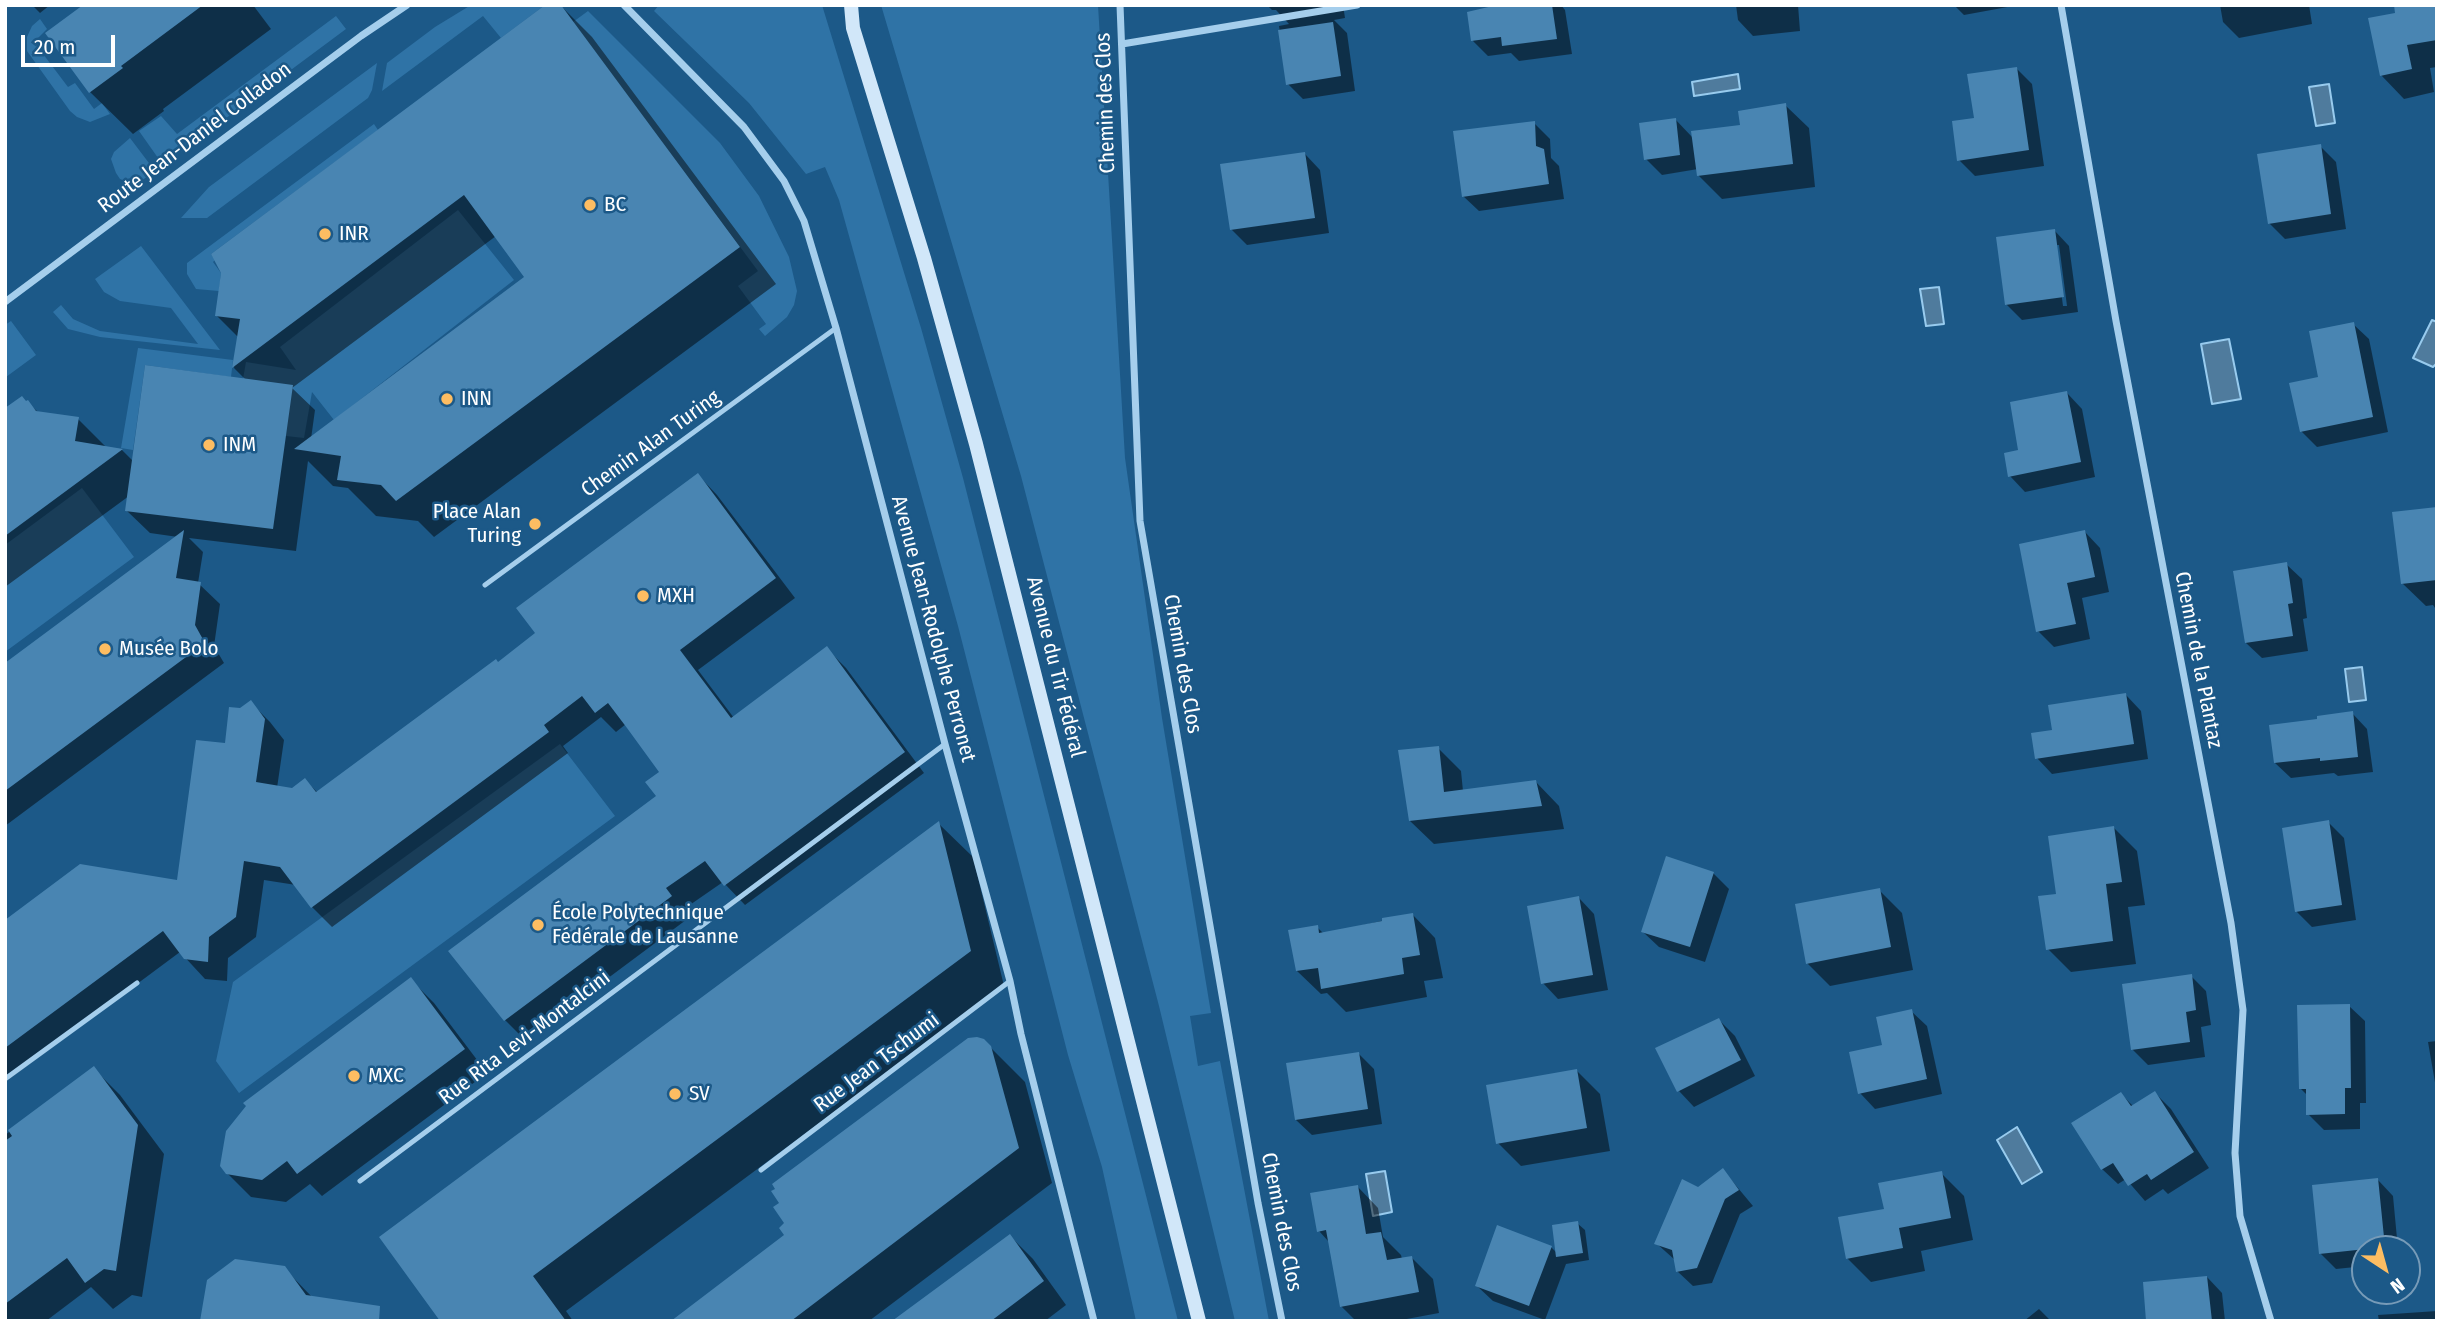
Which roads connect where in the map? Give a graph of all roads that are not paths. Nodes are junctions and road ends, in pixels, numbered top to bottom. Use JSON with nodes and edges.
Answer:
{"nodes":[{"id":1,"x":407,"y":5,"type":"edge"},
{"id":2,"x":624,"y":5,"type":"edge"},
{"id":3,"x":840,"y":5,"type":"edge"},
{"id":4,"x":851,"y":5,"type":"edge"},
{"id":5,"x":1120,"y":5,"type":"edge"},
{"id":6,"x":1357,"y":5,"type":"edge"},
{"id":7,"x":2061,"y":5,"type":"edge"},
{"id":8,"x":853,"y":28,"type":"junction"},
{"id":9,"x":1122,"y":44,"type":"junction"},
{"id":10,"x":5,"y":302,"type":"edge"},
{"id":11,"x":836,"y":328,"type":"junction"},
{"id":12,"x":485,"y":585,"type":"dead end"},
{"id":13,"x":945,"y":744,"type":"junction"},
{"id":14,"x":1010,"y":981,"type":"junction"},
{"id":15,"x":137,"y":983,"type":"dead end"},
{"id":16,"x":5,"y":1079,"type":"edge"},
{"id":17,"x":761,"y":1170,"type":"dead end"},
{"id":18,"x":360,"y":1181,"type":"dead end"},
{"id":19,"x":1094,"y":1321,"type":"edge"},
{"id":20,"x":1199,"y":1321,"type":"edge"},
{"id":21,"x":1282,"y":1321,"type":"edge"},
{"id":22,"x":2271,"y":1321,"type":"edge"}],
"edges":[{"from":1,"to":10,"type":"street","name":"Route Jean-Daniel Colladon"},
{"from":2,"to":11,"type":"street","name":"Avenue Jean-Rodolphe Perronet"},
{"from":3,"to":8,"type":"main road","name":"Avenue du Tir Fédéral"},
{"from":4,"to":8,"type":"main road","name":"Avenue du Tir Fédéral"},
{"from":5,"to":9,"type":"street","name":"Chemin des Clos"},
{"from":6,"to":9,"type":"street"},
{"from":7,"to":22,"type":"street","name":"Chemin de la Plantaz"},
{"from":8,"to":20,"type":"main road","name":"Avenue du Tir Fédéral"},
{"from":9,"to":21,"type":"street","name":"Chemin des Clos"},
{"from":11,"to":12,"type":"lane","name":"Chemin Alan Turing"},
{"from":11,"to":13,"type":"street","name":"Avenue Jean-Rodolphe Perronet"},
{"from":13,"to":14,"type":"street","name":"Avenue Jean-Rodolphe Perronet"},
{"from":13,"to":18,"type":"lane","name":"Rue Rita Levi-Montalcini"},
{"from":14,"to":17,"type":"lane","name":"Rue Jean Tschumi"},
{"from":14,"to":19,"type":"street","name":"Avenue Jean-Rodolphe Perronet"},
{"from":15,"to":16,"type":"lane"}]}
